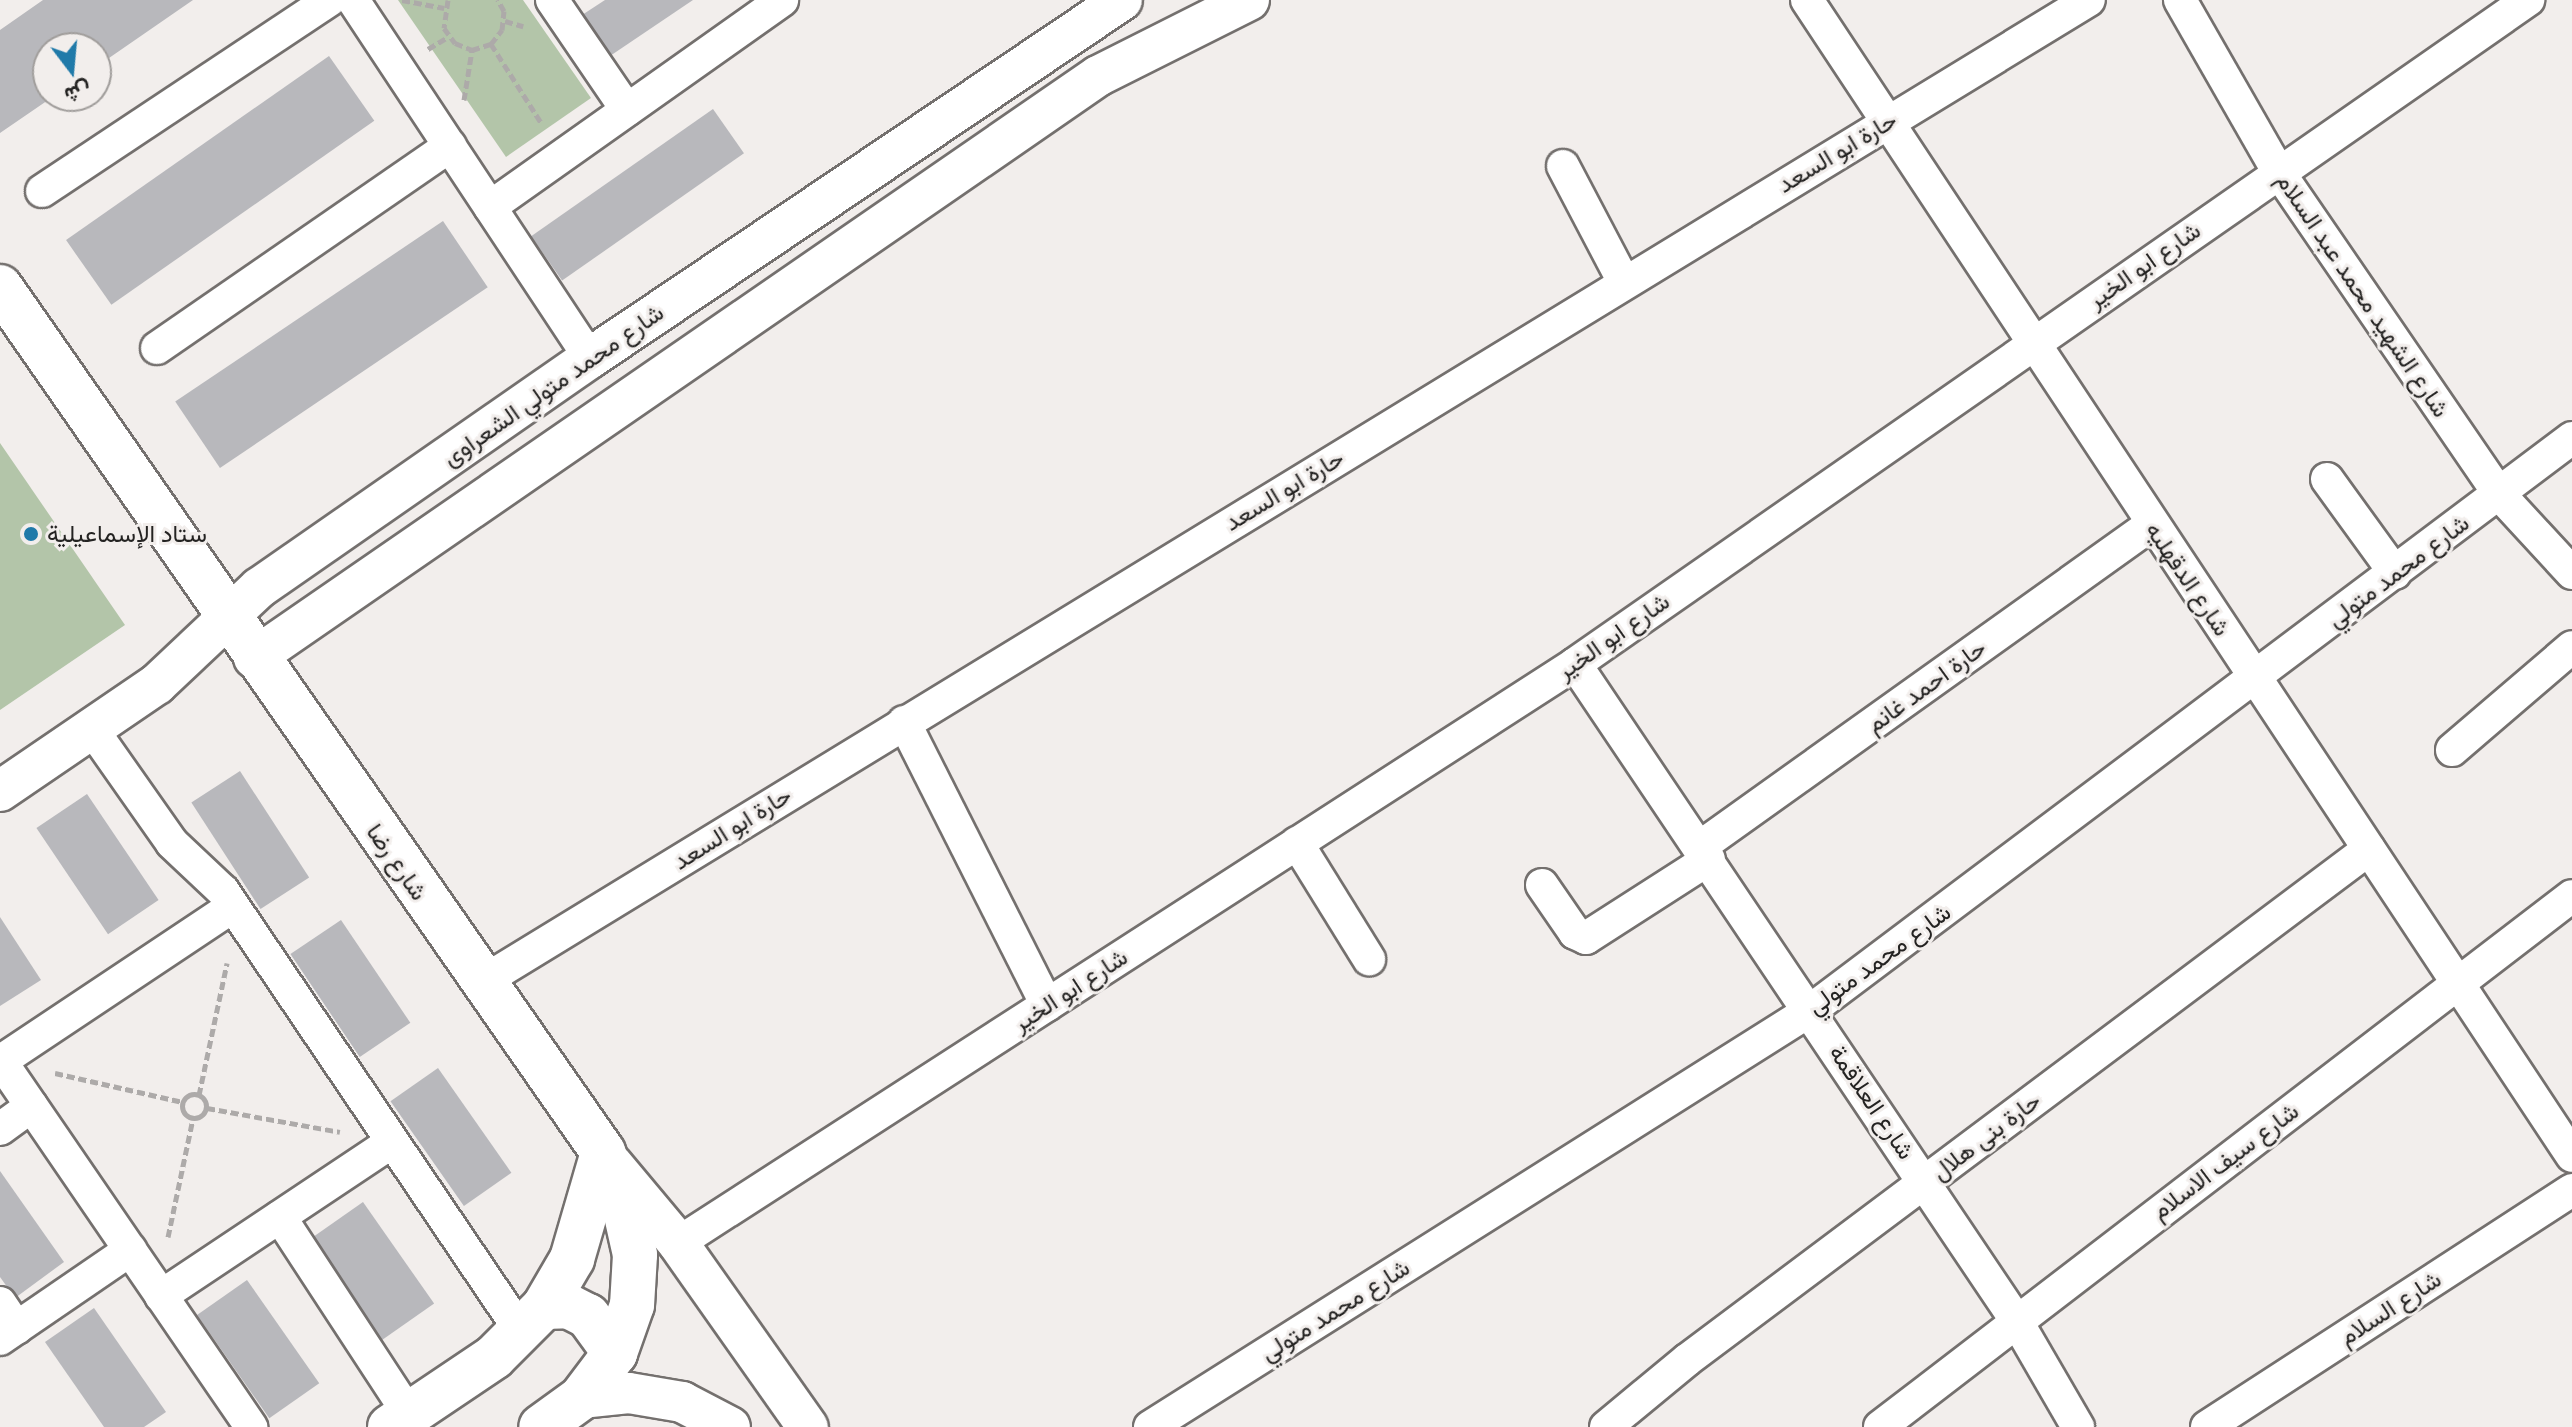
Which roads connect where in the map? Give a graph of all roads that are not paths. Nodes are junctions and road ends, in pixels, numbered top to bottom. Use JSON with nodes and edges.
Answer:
{"nodes":[{"id":1,"x":329,"y":0,"type":"edge"},
{"id":2,"x":353,"y":0,"type":"edge"},
{"id":3,"x":552,"y":0,"type":"edge"},
{"id":4,"x":782,"y":0,"type":"edge"},
{"id":5,"x":1122,"y":0,"type":"edge"},
{"id":6,"x":1249,"y":0,"type":"edge"},
{"id":7,"x":1807,"y":0,"type":"edge"},
{"id":8,"x":2089,"y":0,"type":"edge"},
{"id":9,"x":2180,"y":0,"type":"edge"},
{"id":10,"x":2528,"y":0,"type":"edge"},
{"id":11,"x":627,"y":110,"type":"junction"},
{"id":12,"x":1885,"y":123,"type":"junction"},
{"id":13,"x":450,"y":146,"type":"junction"},
{"id":14,"x":1563,"y":166,"type":"dead end"},
{"id":15,"x":2278,"y":171,"type":"junction"},
{"id":16,"x":42,"y":191,"type":"dead end"},
{"id":17,"x":490,"y":207,"type":"junction"},
{"id":18,"x":1624,"y":282,"type":"junction"},
{"id":19,"x":0,"y":287,"type":"edge"},
{"id":20,"x":2031,"y":343,"type":"junction"},
{"id":21,"x":157,"y":348,"type":"dead end"},
{"id":22,"x":590,"y":358,"type":"junction"},
{"id":23,"x":2572,"y":438,"type":"edge"},
{"id":24,"x":2327,"y":479,"type":"dead end"},
{"id":25,"x":2500,"y":495,"type":"junction"},
{"id":26,"x":2152,"y":524,"type":"junction"},
{"id":27,"x":2395,"y":573,"type":"junction"},
{"id":28,"x":2572,"y":573,"type":"edge"},
{"id":29,"x":225,"y":616,"type":"junction"},
{"id":30,"x":2572,"y":647,"type":"edge"},
{"id":31,"x":254,"y":658,"type":"junction"},
{"id":32,"x":1575,"y":664,"type":"junction"},
{"id":33,"x":2255,"y":678,"type":"junction"},
{"id":34,"x":904,"y":722,"type":"junction"},
{"id":35,"x":92,"y":729,"type":"junction"},
{"id":36,"x":2452,"y":750,"type":"dead end"},
{"id":37,"x":0,"y":791,"type":"edge"},
{"id":38,"x":1297,"y":843,"type":"junction"},
{"id":39,"x":2369,"y":849,"type":"junction"},
{"id":40,"x":1704,"y":853,"type":"junction"},
{"id":41,"x":1542,"y":885,"type":"dead end"},
{"id":42,"x":2572,"y":896,"type":"edge"},
{"id":43,"x":235,"y":909,"type":"junction"},
{"id":44,"x":1369,"y":959,"type":"dead end"},
{"id":45,"x":482,"y":982,"type":"junction"},
{"id":46,"x":2458,"y":983,"type":"junction"},
{"id":47,"x":1047,"y":1005,"type":"junction"},
{"id":48,"x":1811,"y":1010,"type":"junction"},
{"id":49,"x":0,"y":1060,"type":"edge"},
{"id":50,"x":32,"y":1106,"type":"junction"},
{"id":51,"x":0,"y":1129,"type":"edge"},
{"id":52,"x":392,"y":1142,"type":"junction"},
{"id":53,"x":603,"y":1152,"type":"junction"},
{"id":54,"x":2572,"y":1156,"type":"edge"},
{"id":55,"x":1925,"y":1182,"type":"junction"},
{"id":56,"x":2572,"y":1190,"type":"edge"},
{"id":57,"x":280,"y":1217,"type":"junction"},
{"id":58,"x":678,"y":1243,"type":"junction"},
{"id":59,"x":130,"y":1250,"type":"junction"},
{"id":60,"x":159,"y":1292,"type":"junction"},
{"id":61,"x":533,"y":1320,"type":"junction"},
{"id":62,"x":2016,"y":1320,"type":"junction"},
{"id":63,"x":6,"y":1323,"type":"edge"},
{"id":64,"x":615,"y":1353,"type":"junction"},
{"id":65,"x":581,"y":1398,"type":"junction"},
{"id":66,"x":399,"y":1420,"type":"edge"},
{"id":67,"x":251,"y":1427,"type":"edge"},
{"id":68,"x":541,"y":1427,"type":"edge"},
{"id":69,"x":730,"y":1427,"type":"edge"},
{"id":70,"x":808,"y":1427,"type":"edge"},
{"id":71,"x":1150,"y":1427,"type":"edge"},
{"id":72,"x":1606,"y":1427,"type":"edge"},
{"id":73,"x":1880,"y":1427,"type":"edge"},
{"id":74,"x":2078,"y":1427,"type":"edge"},
{"id":75,"x":2207,"y":1427,"type":"edge"}],
"edges":[{"from":1,"to":16,"type":"street"},
{"from":2,"to":13,"type":"street"},
{"from":3,"to":11,"type":"street"},
{"from":4,"to":11,"type":"street"},
{"from":5,"to":22,"type":"street","name":"شارع محمد متولي الشعراوى"},
{"from":6,"to":31,"type":"street"},
{"from":7,"to":12,"type":"street","name":"شارع الدقهليه"},
{"from":8,"to":12,"type":"street","name":"حارة ابو السعد"},
{"from":9,"to":15,"type":"street","name":"شارع الشهيد محمد عبد السلام"},
{"from":10,"to":15,"type":"street","name":"شارع ابو الخير"},
{"from":11,"to":17,"type":"street"},
{"from":12,"to":18,"type":"street","name":"حارة ابو السعد"},
{"from":12,"to":20,"type":"street","name":"شارع الدقهليه"},
{"from":13,"to":17,"type":"street"},
{"from":13,"to":21,"type":"street"},
{"from":14,"to":18,"type":"street"},
{"from":15,"to":20,"type":"street","name":"شارع ابو الخير"},
{"from":15,"to":25,"type":"street","name":"شارع الشهيد محمد عبد السلام"},
{"from":17,"to":22,"type":"street"},
{"from":18,"to":34,"type":"street","name":"حارة ابو السعد"},
{"from":19,"to":29,"type":"main road","name":"شارع رضا"},
{"from":20,"to":26,"type":"street","name":"شارع الدقهليه"},
{"from":20,"to":32,"type":"street","name":"شارع ابو الخير"},
{"from":22,"to":29,"type":"street","name":"شارع محمد متولي الشعراوى"},
{"from":23,"to":25,"type":"street","name":"شارع محمد متولي"},
{"from":24,"to":27,"type":"street"},
{"from":25,"to":27,"type":"street","name":"شارع محمد متولي"},
{"from":25,"to":28,"type":"street","name":"شارع الشهيد محمد عبد السلام"},
{"from":26,"to":33,"type":"street","name":"شارع الدقهليه"},
{"from":26,"to":40,"type":"street","name":"حارة احمد غانم"},
{"from":27,"to":33,"type":"street","name":"شارع محمد متولي"},
{"from":29,"to":31,"type":"main road","name":"شارع رضا"},
{"from":29,"to":35,"type":"street","name":"شارع محمد متولي الشعراوى"},
{"from":30,"to":36,"type":"street"},
{"from":31,"to":45,"type":"main road","name":"شارع رضا"},
{"from":32,"to":38,"type":"street","name":"شارع ابو الخير"},
{"from":32,"to":40,"type":"street","name":"شارع العلاقمة"},
{"from":33,"to":39,"type":"street","name":"شارع الدقهليه"},
{"from":33,"to":48,"type":"street","name":"شارع محمد متولي"},
{"from":34,"to":45,"type":"street","name":"حارة ابو السعد"},
{"from":34,"to":47,"type":"street"},
{"from":35,"to":37,"type":"street","name":"شارع محمد متولي الشعراوى"},
{"from":35,"to":43,"type":"street"},
{"from":38,"to":44,"type":"street"},
{"from":38,"to":47,"type":"street","name":"شارع ابو الخير"},
{"from":39,"to":46,"type":"street","name":"شارع الدقهليه"},
{"from":39,"to":55,"type":"street","name":"حارة بنى هلال"},
{"from":40,"to":41,"type":"street","name":"حارة احمد غانم"},
{"from":40,"to":48,"type":"street","name":"شارع العلاقمة"},
{"from":42,"to":46,"type":"street","name":"شارع سيف الاسلام"},
{"from":43,"to":49,"type":"street"},
{"from":43,"to":52,"type":"street"},
{"from":45,"to":53,"type":"main road","name":"شارع رضا"},
{"from":46,"to":54,"type":"street","name":"شارع الدقهليه"},
{"from":46,"to":62,"type":"street","name":"شارع سيف الاسلام"},
{"from":47,"to":58,"type":"street","name":"شارع ابو الخير"},
{"from":48,"to":55,"type":"street","name":"شارع العلاقمة"},
{"from":48,"to":71,"type":"street","name":"شارع محمد متولي"},
{"from":49,"to":50,"type":"street"},
{"from":50,"to":51,"type":"street"},
{"from":50,"to":59,"type":"street"},
{"from":52,"to":57,"type":"street"},
{"from":52,"to":61,"type":"street"},
{"from":53,"to":58,"type":"street","name":"شارع رضا"},
{"from":53,"to":61,"type":"main road"},
{"from":53,"to":64,"type":"main road"},
{"from":55,"to":62,"type":"street","name":"شارع العلاقمة"},
{"from":55,"to":72,"type":"street","name":"حارة بنى هلال"},
{"from":56,"to":75,"type":"street","name":"شارع السلام"},
{"from":57,"to":60,"type":"street"},
{"from":57,"to":66,"type":"street"},
{"from":58,"to":70,"type":"street","name":"شارع رضا"},
{"from":59,"to":60,"type":"street"},
{"from":59,"to":63,"type":"street"},
{"from":60,"to":67,"type":"street"},
{"from":61,"to":64,"type":"main road"},
{"from":61,"to":66,"type":"main road"},
{"from":62,"to":73,"type":"street","name":"شارع سيف الاسلام"},
{"from":62,"to":74,"type":"street","name":"شارع العلاقمة"},
{"from":64,"to":65,"type":"main road"},
{"from":65,"to":68,"type":"main road"},
{"from":65,"to":69,"type":"street"}]}
